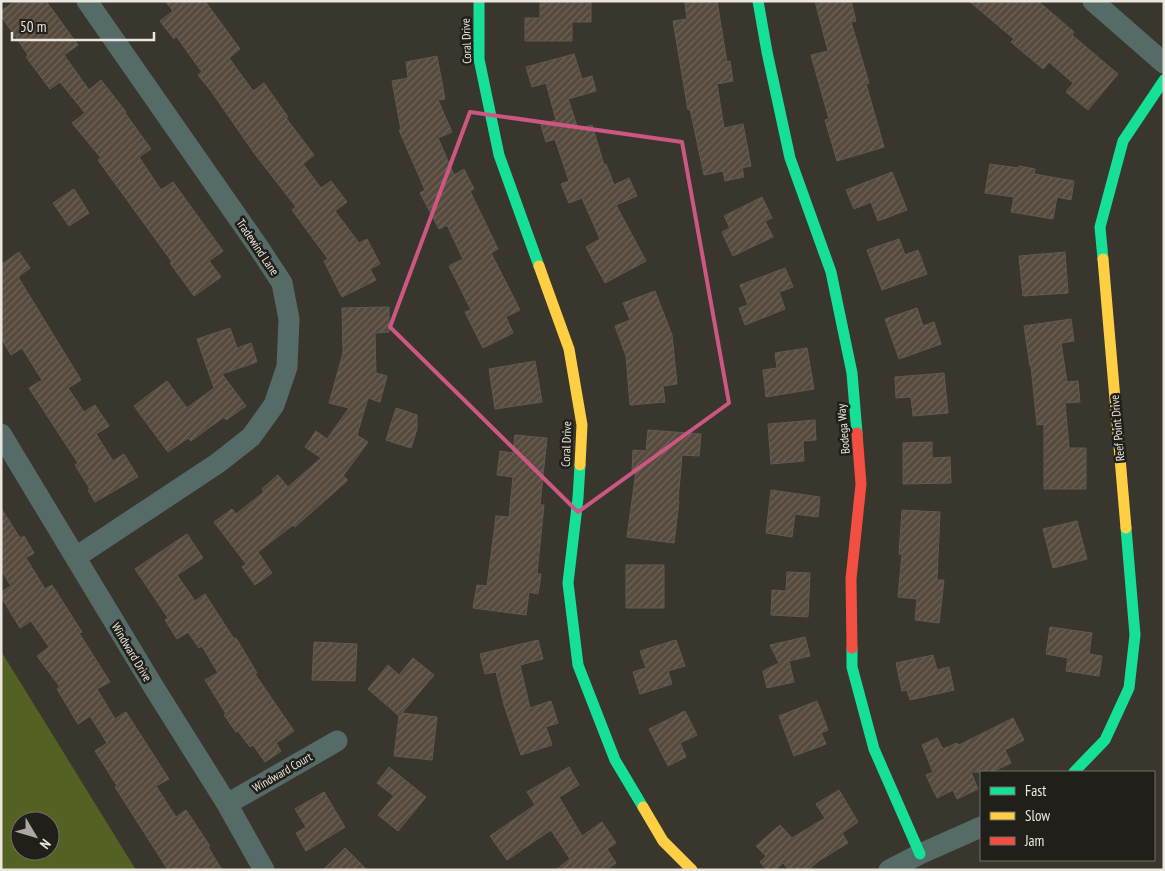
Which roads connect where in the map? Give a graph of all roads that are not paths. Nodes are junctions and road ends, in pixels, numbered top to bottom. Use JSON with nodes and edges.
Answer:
{"nodes":[{"id":1,"x":86,"y":1,"type":"edge"},
{"id":2,"x":479,"y":1,"type":"edge"},
{"id":3,"x":758,"y":1,"type":"edge"},
{"id":4,"x":1093,"y":1,"type":"edge"},
{"id":5,"x":1164,"y":63,"type":"edge"},
{"id":6,"x":1164,"y":80,"type":"edge"},
{"id":7,"x":1,"y":434,"type":"edge"},
{"id":8,"x":76,"y":557,"type":"junction"},
{"id":9,"x":337,"y":740,"type":"dead end"},
{"id":10,"x":1075,"y":771,"type":"edge"},
{"id":11,"x":227,"y":804,"type":"junction"},
{"id":12,"x":980,"y":827,"type":"edge"},
{"id":13,"x":920,"y":854,"type":"junction"},
{"id":14,"x":264,"y":870,"type":"edge"},
{"id":15,"x":692,"y":870,"type":"edge"},
{"id":16,"x":889,"y":870,"type":"edge"}],
"edges":[{"from":1,"to":8,"type":"street","name":"Tradewind Lane"},
{"from":2,"to":15,"type":"street","name":"Coral Drive"},
{"from":3,"to":13,"type":"street","name":"Bodega Way"},
{"from":4,"to":5,"type":"street"},
{"from":6,"to":10,"type":"street","name":"Reef Point Drive"},
{"from":7,"to":8,"type":"street","name":"Windward Drive"},
{"from":8,"to":11,"type":"street","name":"Windward Drive"},
{"from":9,"to":11,"type":"street","name":"Windward Court"},
{"from":11,"to":14,"type":"street","name":"Windward Drive"},
{"from":12,"to":13,"type":"street"},
{"from":13,"to":16,"type":"street"}]}
